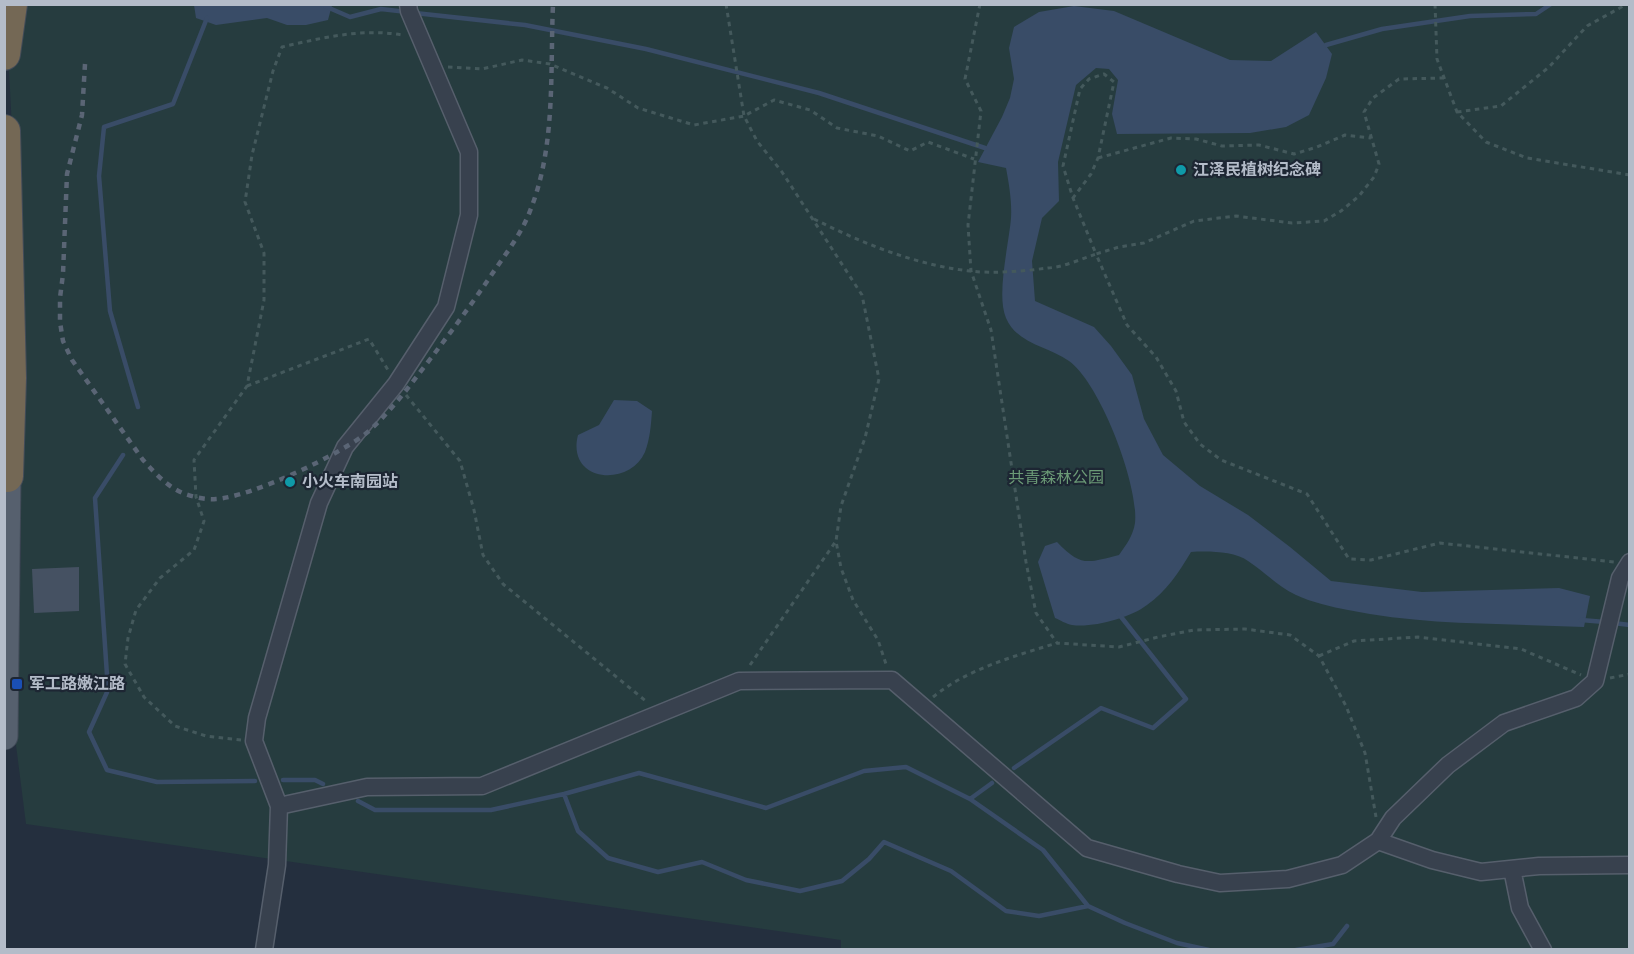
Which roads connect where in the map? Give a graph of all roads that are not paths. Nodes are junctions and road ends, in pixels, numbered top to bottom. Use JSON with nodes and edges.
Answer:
{"nodes":[{"id":1,"x":11,"y":4,"type":"edge"},
{"id":2,"x":408,"y":4,"type":"edge"},
{"id":3,"x":4,"y":54,"type":"edge"},
{"id":4,"x":4,"y":131,"type":"edge"},
{"id":5,"x":4,"y":442,"type":"edge"},
{"id":6,"x":7,"y":476,"type":"junction"},
{"id":7,"x":1626,"y":568,"type":"edge"},
{"id":8,"x":4,"y":736,"type":"edge"},
{"id":9,"x":279,"y":806,"type":"junction"},
{"id":10,"x":1378,"y":841,"type":"junction"},
{"id":11,"x":1629,"y":865,"type":"edge"},
{"id":12,"x":1512,"y":869,"type":"junction"},
{"id":13,"x":264,"y":950,"type":"edge"},
{"id":14,"x":1543,"y":950,"type":"edge"}],
"edges":[{"from":1,"to":3,"type":"highway"},
{"from":2,"to":9,"type":"street"},
{"from":4,"to":6,"type":"highway"},
{"from":5,"to":6,"type":"main road"},
{"from":6,"to":8,"type":"main road"},
{"from":7,"to":10,"type":"street"},
{"from":9,"to":10,"type":"street"},
{"from":9,"to":13,"type":"street"},
{"from":10,"to":12,"type":"street"},
{"from":11,"to":12,"type":"street"},
{"from":12,"to":14,"type":"street"}]}
